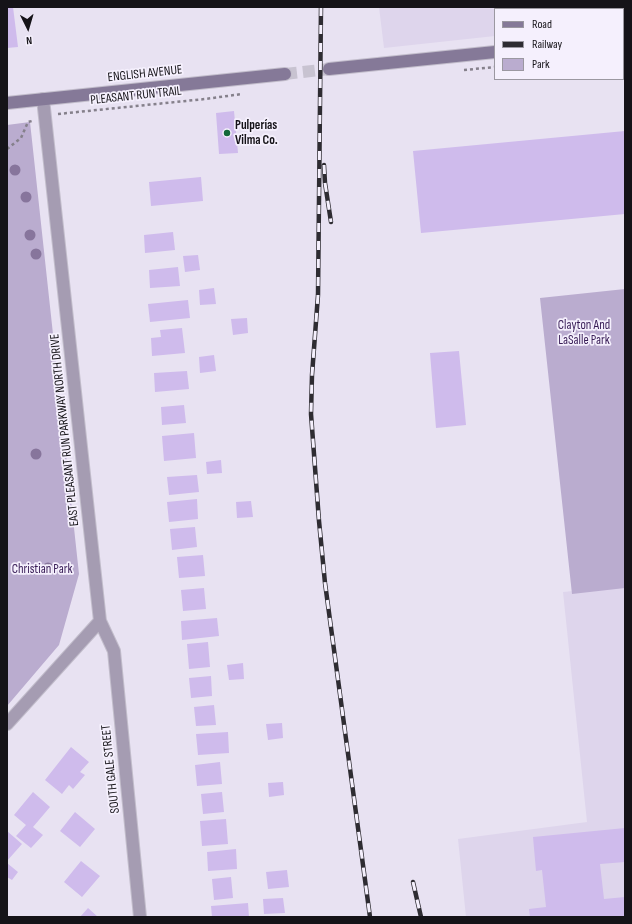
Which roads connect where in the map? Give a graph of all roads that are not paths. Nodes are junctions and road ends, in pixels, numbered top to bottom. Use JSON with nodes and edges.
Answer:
{"nodes":[{"id":1,"x":494,"y":52,"type":"edge"},
{"id":2,"x":329,"y":69,"type":"tunnel mouth"},
{"id":3,"x":285,"y":74,"type":"tunnel mouth"},
{"id":4,"x":43,"y":99,"type":"junction"},
{"id":5,"x":7,"y":103,"type":"edge"},
{"id":6,"x":100,"y":621,"type":"junction"},
{"id":7,"x":7,"y":724,"type":"edge"},
{"id":8,"x":140,"y":917,"type":"edge"}],
"edges":[{"from":1,"to":2,"type":"main road"},
{"from":3,"to":4,"type":"main road","name":"ENGLISH AVENUE"},
{"from":4,"to":5,"type":"main road","name":"ENGLISH AVENUE"},
{"from":4,"to":6,"type":"street","name":"EAST PLEASANT RUN PARKWAY NORTH DRIVE"},
{"from":6,"to":7,"type":"street"},
{"from":6,"to":8,"type":"street","name":"SOUTH GALE STREET"}]}
